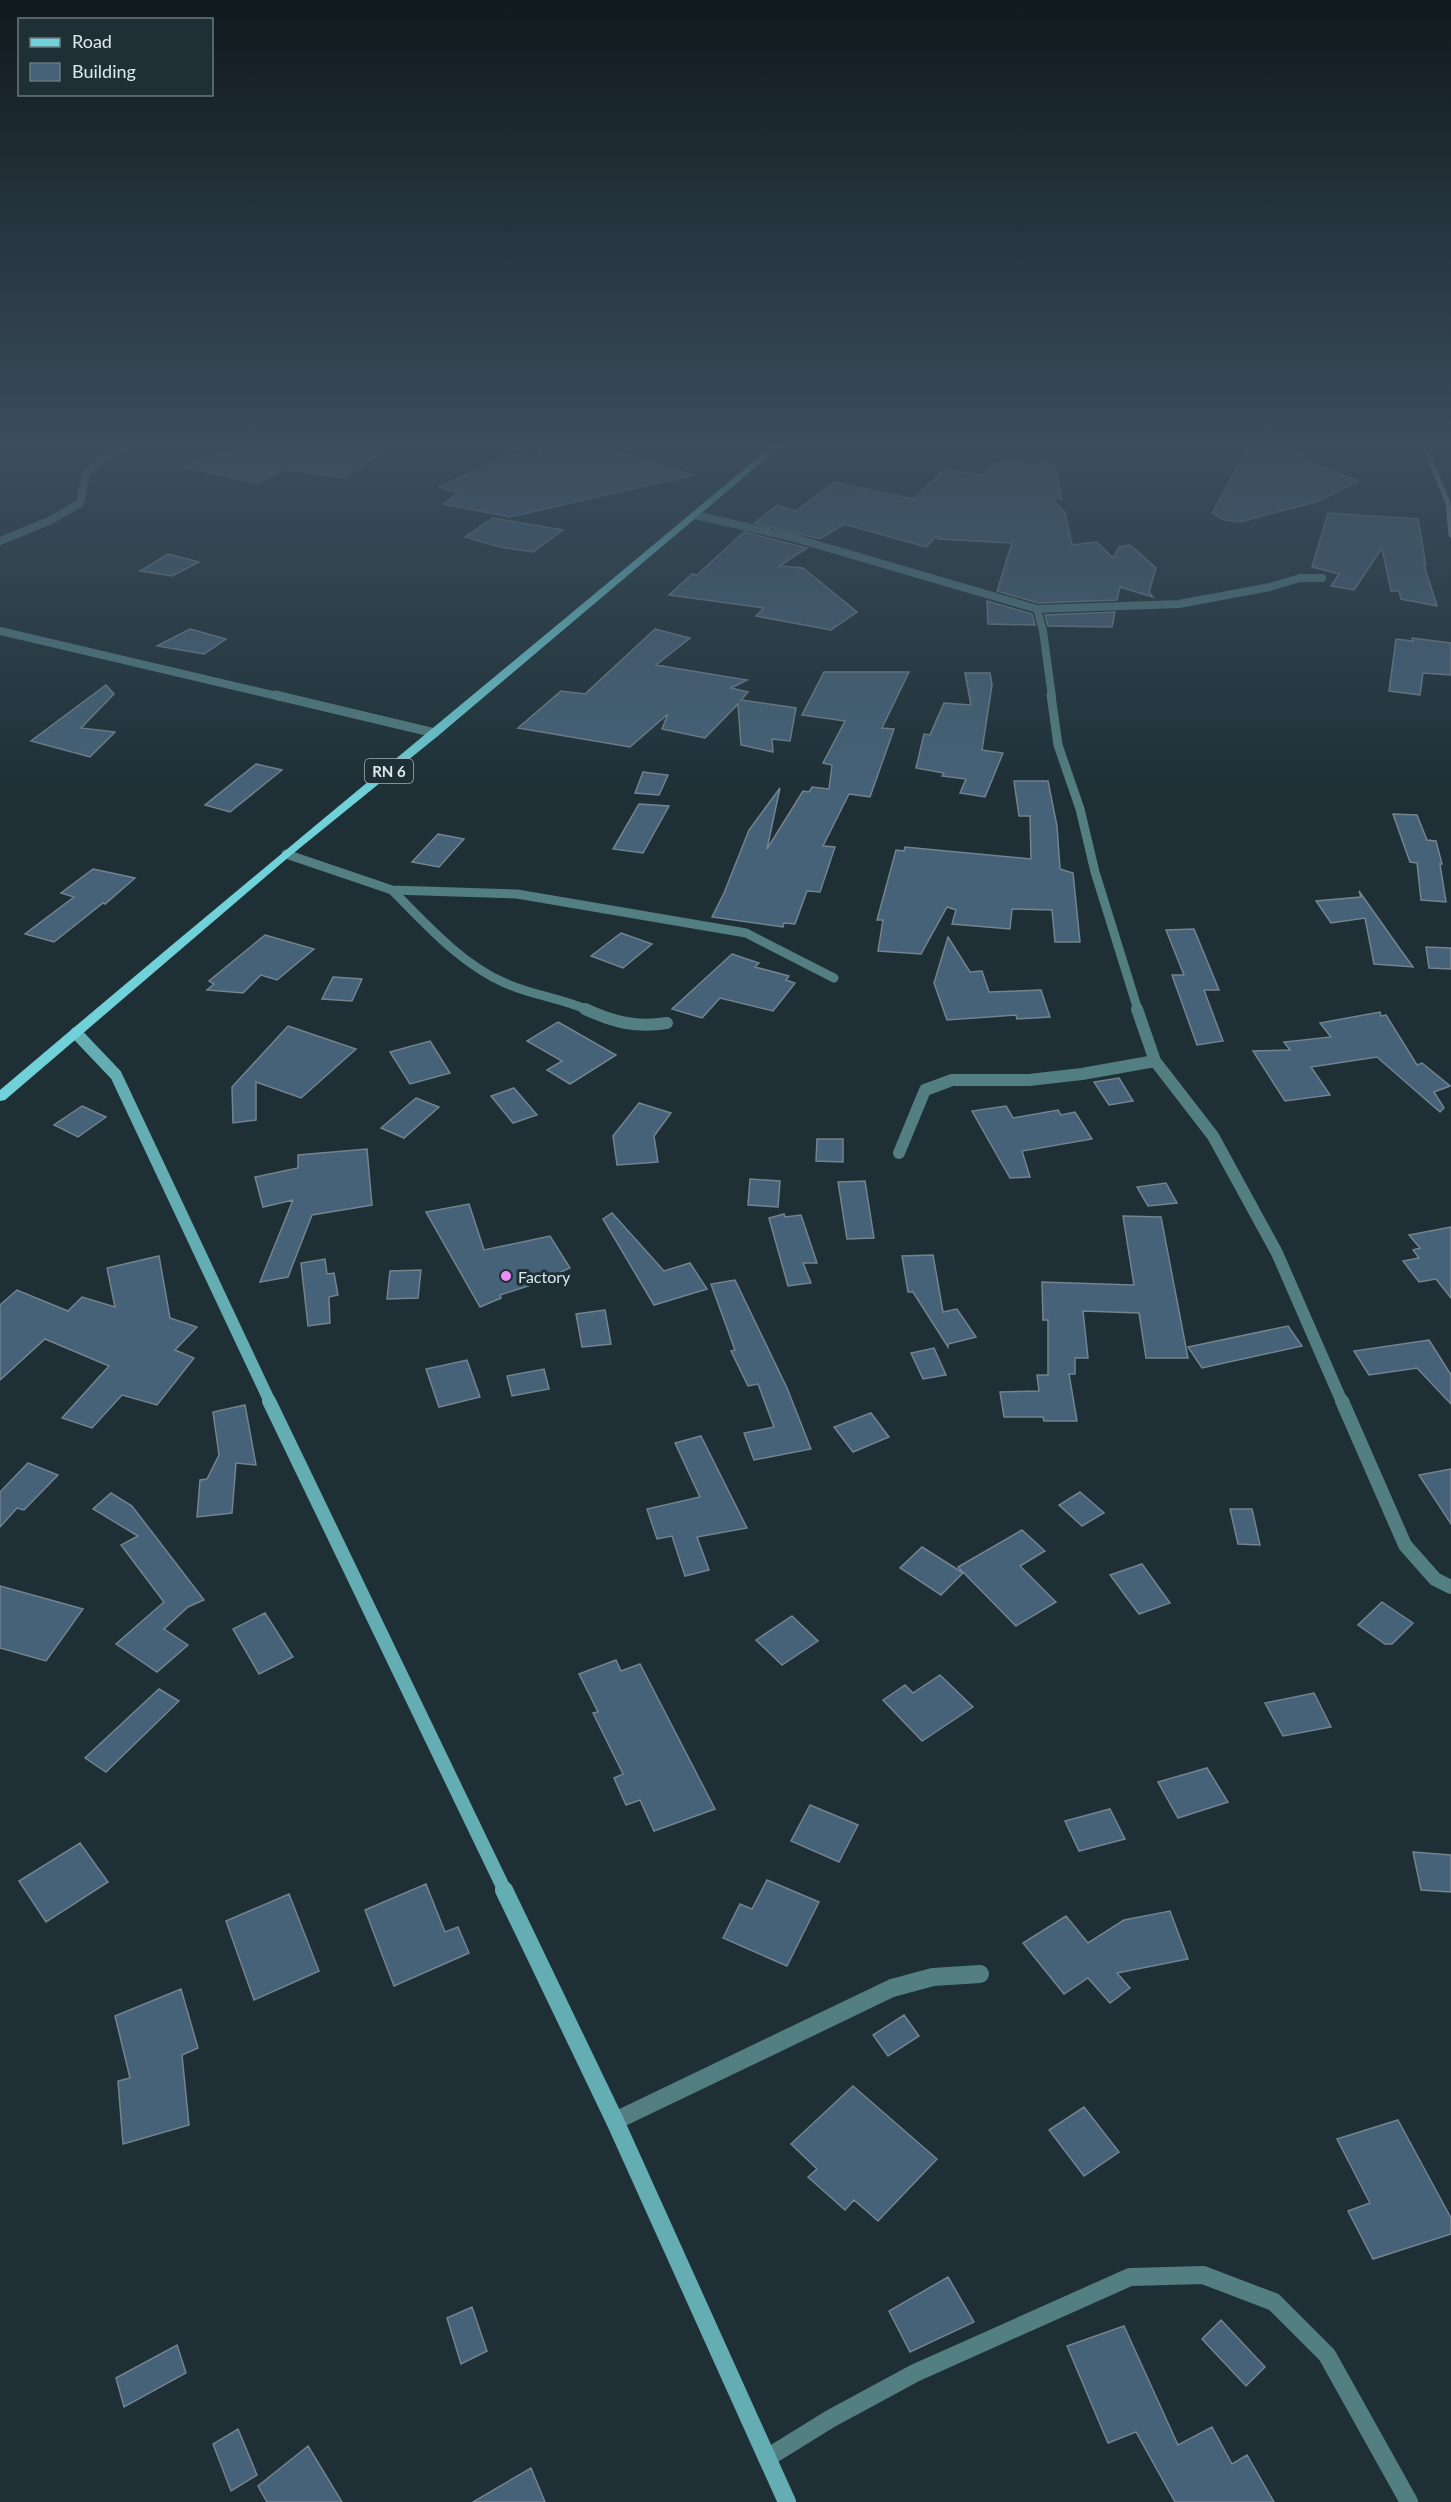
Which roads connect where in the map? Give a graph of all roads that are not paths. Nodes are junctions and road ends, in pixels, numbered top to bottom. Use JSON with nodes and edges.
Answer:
{"nodes":[{"id":1,"x":639,"y":562,"type":"edge"},
{"id":2,"x":876,"y":562,"type":"edge"},
{"id":3,"x":1322,"y":578,"type":"dead end"},
{"id":4,"x":1037,"y":609,"type":"junction"},
{"id":5,"x":0,"y":631,"type":"edge"},
{"id":6,"x":435,"y":733,"type":"junction"},
{"id":7,"x":286,"y":854,"type":"junction"},
{"id":8,"x":392,"y":890,"type":"junction"},
{"id":9,"x":834,"y":978,"type":"dead end"},
{"id":10,"x":667,"y":1023,"type":"dead end"},
{"id":11,"x":76,"y":1033,"type":"junction"},
{"id":12,"x":1155,"y":1061,"type":"junction"},
{"id":13,"x":0,"y":1097,"type":"edge"},
{"id":14,"x":899,"y":1153,"type":"dead end"},
{"id":15,"x":1451,"y":1587,"type":"edge"},
{"id":16,"x":980,"y":1974,"type":"dead end"},
{"id":17,"x":615,"y":2121,"type":"junction"},
{"id":18,"x":767,"y":2458,"type":"junction"},
{"id":19,"x":787,"y":2502,"type":"edge"},
{"id":20,"x":1409,"y":2502,"type":"edge"}],
"edges":[{"from":1,"to":6,"type":"main road","number":"RN 6"},
{"from":2,"to":4,"type":"street"},
{"from":3,"to":4,"type":"street"},
{"from":4,"to":12,"type":"street"},
{"from":5,"to":6,"type":"street"},
{"from":6,"to":7,"type":"main road","number":"RN 6"},
{"from":7,"to":8,"type":"street"},
{"from":7,"to":11,"type":"main road","number":"RN 6"},
{"from":8,"to":9,"type":"street"},
{"from":8,"to":10,"type":"street"},
{"from":11,"to":13,"type":"main road","number":"RN 6"},
{"from":11,"to":17,"type":"street"},
{"from":12,"to":14,"type":"street"},
{"from":12,"to":15,"type":"street"},
{"from":16,"to":17,"type":"street"},
{"from":17,"to":18,"type":"street"},
{"from":18,"to":19,"type":"street"},
{"from":18,"to":20,"type":"street"}]}
